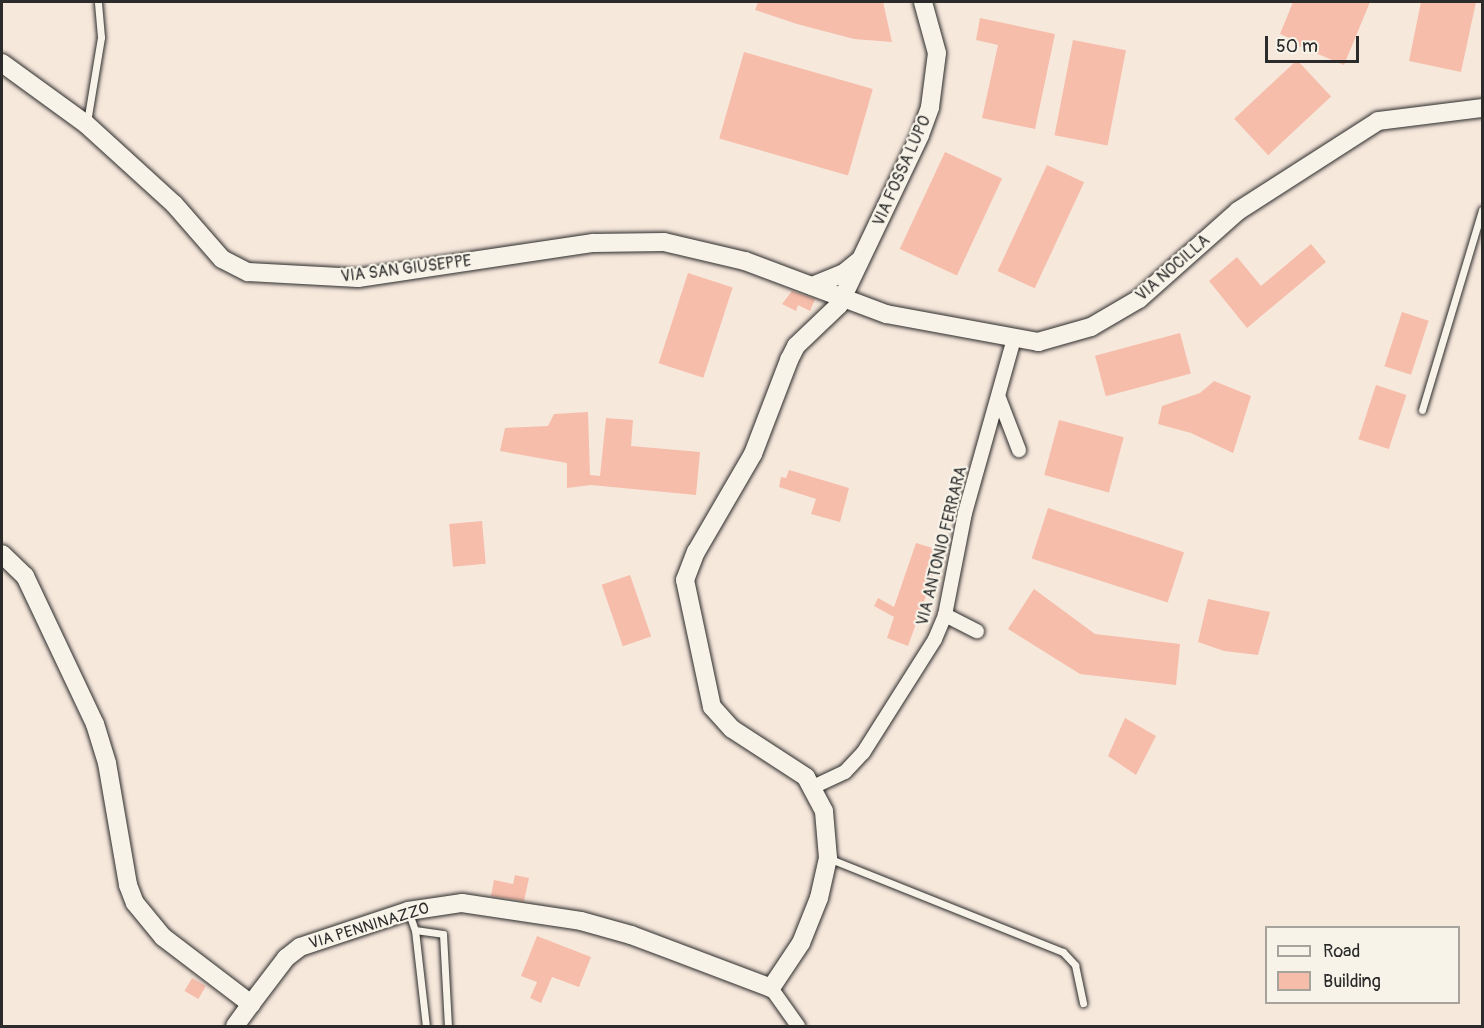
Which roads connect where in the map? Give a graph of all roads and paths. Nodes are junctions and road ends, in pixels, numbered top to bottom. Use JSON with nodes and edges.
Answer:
{"nodes":[{"id":1,"x":98,"y":2,"type":"edge"},
{"id":2,"x":923,"y":2,"type":"edge"},
{"id":3,"x":2,"y":63,"type":"edge"},
{"id":4,"x":1482,"y":108,"type":"edge"},
{"id":5,"x":86,"y":124,"type":"junction"},
{"id":6,"x":1482,"y":210,"type":"edge"},
{"id":7,"x":863,"y":258,"type":"junction"},
{"id":8,"x":812,"y":286,"type":"junction"},
{"id":9,"x":842,"y":299,"type":"junction"},
{"id":10,"x":1014,"y":339,"type":"junction"},
{"id":11,"x":999,"y":398,"type":"junction"},
{"id":12,"x":1422,"y":410,"type":"dead end"},
{"id":13,"x":1019,"y":450,"type":"dead end"},
{"id":14,"x":2,"y":554,"type":"edge"},
{"id":15,"x":945,"y":615,"type":"junction"},
{"id":16,"x":977,"y":631,"type":"dead end"},
{"id":17,"x":813,"y":787,"type":"junction"},
{"id":18,"x":828,"y":858,"type":"junction"},
{"id":19,"x":408,"y":911,"type":"junction"},
{"id":20,"x":415,"y":930,"type":"junction"},
{"id":21,"x":771,"y":988,"type":"junction"},
{"id":22,"x":1083,"y":1003,"type":"dead end"},
{"id":23,"x":251,"y":1004,"type":"junction"},
{"id":24,"x":235,"y":1026,"type":"edge"},
{"id":25,"x":426,"y":1026,"type":"edge"},
{"id":26,"x":448,"y":1026,"type":"edge"},
{"id":27,"x":798,"y":1026,"type":"edge"}],
"edges":[{"from":1,"to":5,"type":"lane"},
{"from":2,"to":7,"type":"street","name":"VIA FOSSA LUPO"},
{"from":3,"to":5,"type":"street","name":"VIA SAN GIUSEPPE"},
{"from":4,"to":10,"type":"street","name":"VIA NOCILLA"},
{"from":5,"to":8,"type":"street","name":"VIA SAN GIUSEPPE"},
{"from":6,"to":12,"type":"lane"},
{"from":7,"to":8,"type":"street"},
{"from":7,"to":9,"type":"street","name":"VIA FOSSA LUPO"},
{"from":8,"to":9,"type":"street","name":"VIA SAN GIUSEPPE"},
{"from":9,"to":10,"type":"street","name":"VIA NOCILLA"},
{"from":9,"to":17,"type":"street","name":"VIA FOSSA LUPO"},
{"from":10,"to":11,"type":"street","name":"VIA ANTONIO FERRARA"},
{"from":11,"to":13,"type":"street"},
{"from":11,"to":15,"type":"street","name":"VIA ANTONIO FERRARA"},
{"from":14,"to":23,"type":"street"},
{"from":15,"to":16,"type":"street"},
{"from":15,"to":17,"type":"street","name":"VIA ANTONIO FERRARA"},
{"from":17,"to":18,"type":"street"},
{"from":18,"to":21,"type":"street"},
{"from":18,"to":22,"type":"lane"},
{"from":19,"to":20,"type":"lane"},
{"from":19,"to":21,"type":"street","name":"VIA PENNINAZZO"},
{"from":19,"to":23,"type":"street","name":"VIA PENNINAZZO"},
{"from":20,"to":25,"type":"lane"},
{"from":20,"to":26,"type":"lane"},
{"from":21,"to":27,"type":"street"},
{"from":23,"to":24,"type":"street","name":"VIA PENNINAZZO"}]}
